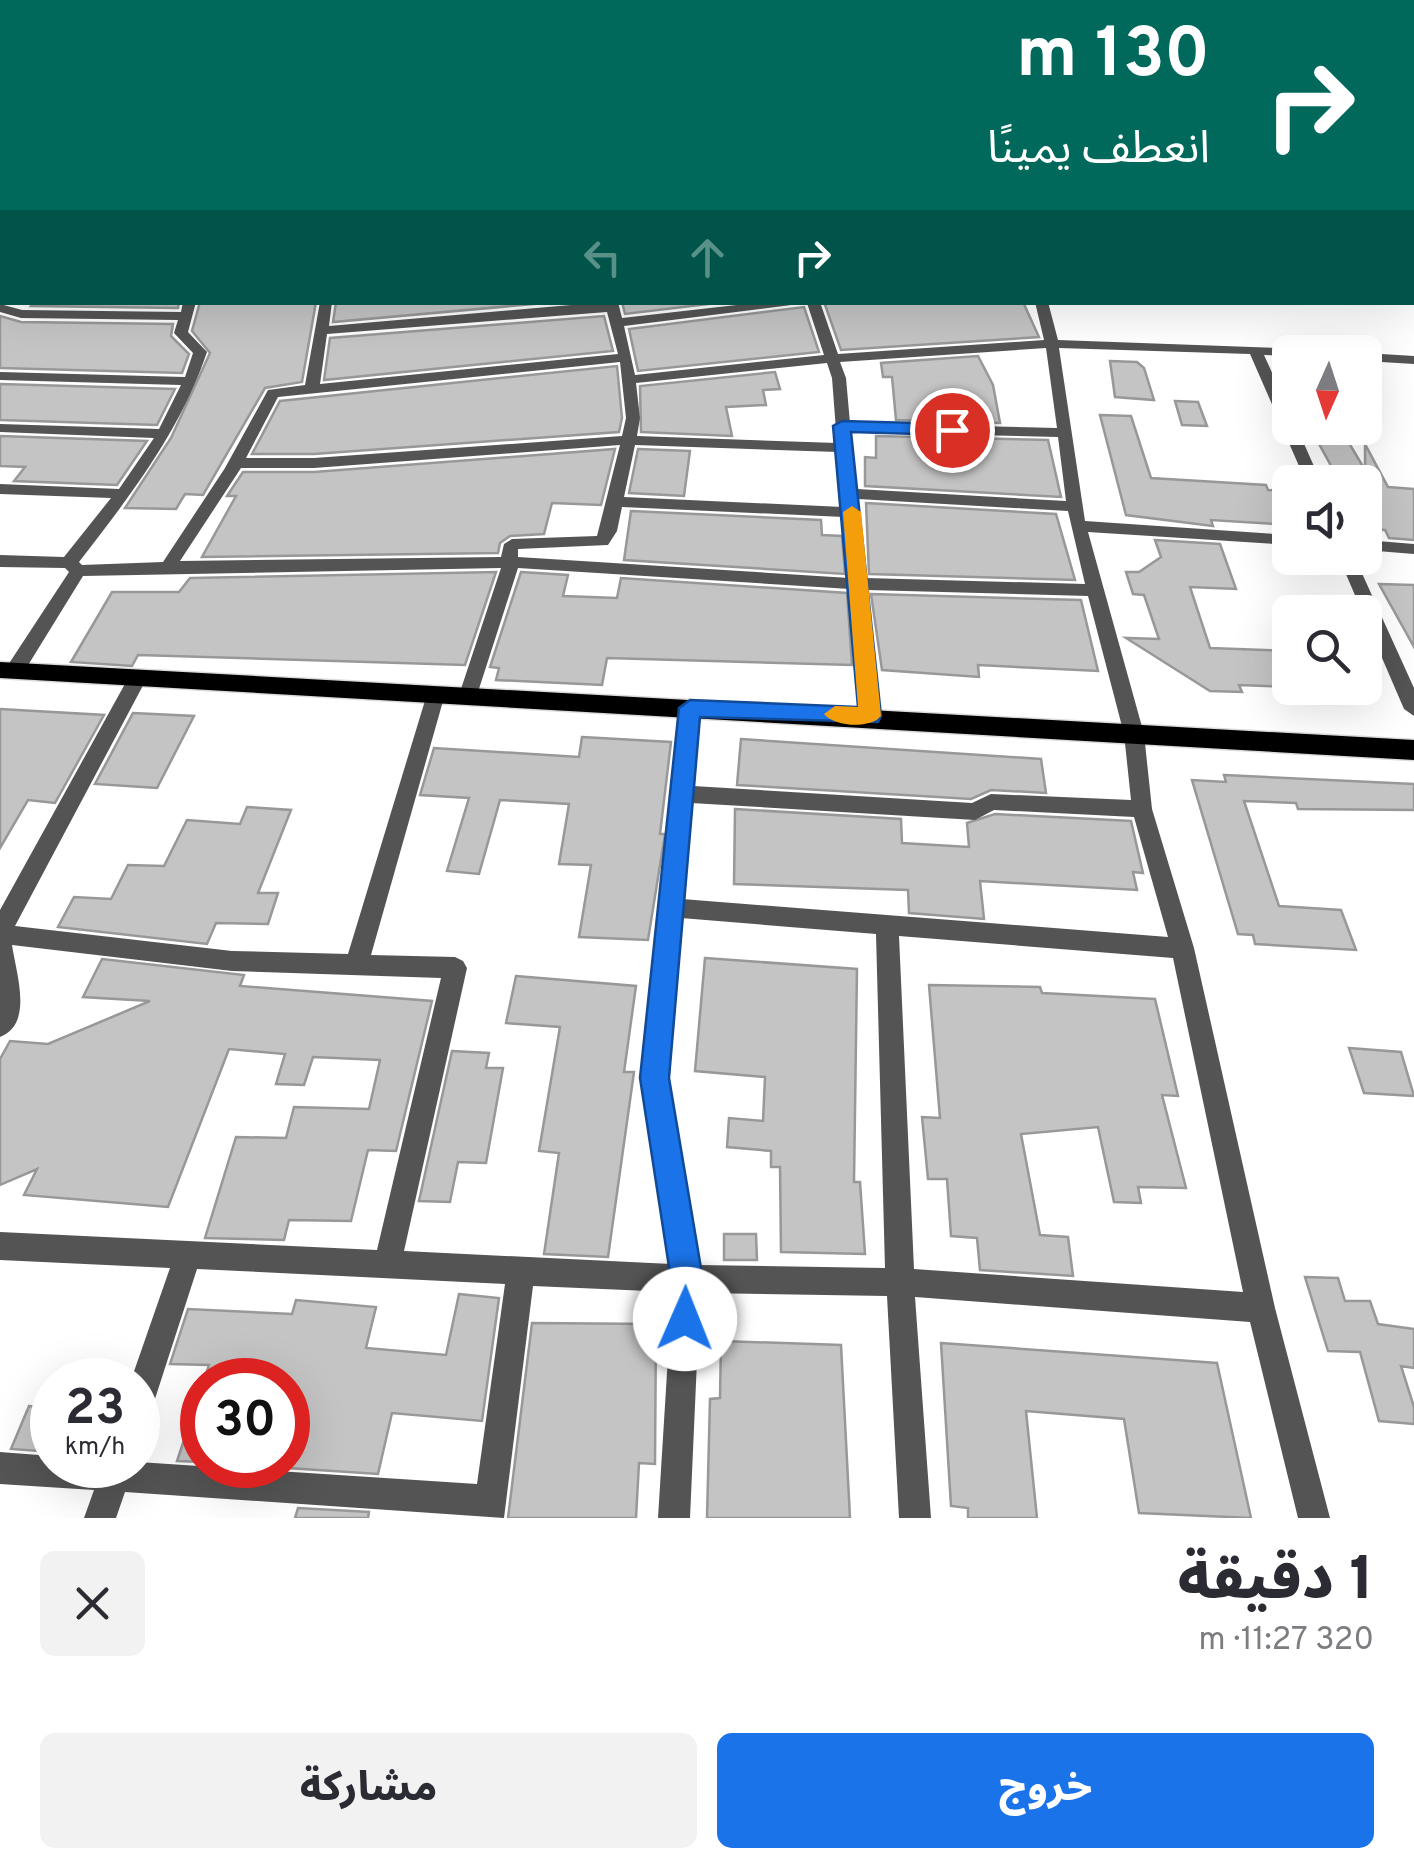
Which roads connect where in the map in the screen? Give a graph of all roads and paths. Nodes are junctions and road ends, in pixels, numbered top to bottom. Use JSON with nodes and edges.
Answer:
{"nodes":[{"id":1,"x":325,"y":305,"type":"edge"},
{"id":2,"x":739,"y":305,"type":"edge"},
{"id":3,"x":814,"y":305,"type":"edge"},
{"id":4,"x":1043,"y":305,"type":"edge"},
{"id":5,"x":3,"y":306,"type":"edge"},
{"id":6,"x":187,"y":309,"type":"edge"},
{"id":7,"x":614,"y":311,"type":"edge"},
{"id":8,"x":319,"y":331,"type":"junction"},
{"id":9,"x":1052,"y":344,"type":"junction"},
{"id":10,"x":1256,"y":350,"type":"junction"},
{"id":11,"x":1272,"y":351,"type":"edge"},
{"id":12,"x":626,"y":357,"type":"junction"},
{"id":13,"x":1382,"y":357,"type":"edge"},
{"id":14,"x":836,"y":358,"type":"junction"},
{"id":15,"x":1414,"y":360,"type":"edge"},
{"id":16,"x":0,"y":376,"type":"edge"},
{"id":17,"x":192,"y":380,"type":"junction"},
{"id":18,"x":629,"y":380,"type":"junction"},
{"id":19,"x":312,"y":387,"type":"junction"},
{"id":20,"x":842,"y":426,"type":"junction"},
{"id":21,"x":0,"y":428,"type":"edge"},
{"id":22,"x":1063,"y":433,"type":"junction"},
{"id":23,"x":164,"y":434,"type":"junction"},
{"id":24,"x":630,"y":440,"type":"junction"},
{"id":25,"x":847,"y":448,"type":"junction"},
{"id":26,"x":235,"y":464,"type":"junction"},
{"id":27,"x":1307,"y":465,"type":"edge"},
{"id":28,"x":0,"y":489,"type":"edge"},
{"id":29,"x":123,"y":494,"type":"junction"},
{"id":30,"x":615,"y":502,"type":"junction"},
{"id":31,"x":852,"y":503,"type":"junction"},
{"id":32,"x":1076,"y":516,"type":"junction"},
{"id":33,"x":1272,"y":538,"type":"edge"},
{"id":34,"x":1382,"y":546,"type":"edge"},
{"id":35,"x":1414,"y":549,"type":"edge"},
{"id":36,"x":0,"y":561,"type":"edge"},
{"id":37,"x":511,"y":562,"type":"junction"},
{"id":38,"x":73,"y":567,"type":"junction"},
{"id":39,"x":168,"y":567,"type":"junction"},
{"id":40,"x":1355,"y":575,"type":"edge"},
{"id":41,"x":860,"y":584,"type":"junction"},
{"id":42,"x":1095,"y":590,"type":"junction"},
{"id":43,"x":8,"y":670,"type":"edge"},
{"id":44,"x":138,"y":678,"type":"junction"},
{"id":45,"x":436,"y":694,"type":"junction"},
{"id":46,"x":468,"y":695,"type":"junction"},
{"id":47,"x":690,"y":708,"type":"junction"},
{"id":48,"x":1414,"y":709,"type":"edge"},
{"id":49,"x":870,"y":716,"type":"junction"},
{"id":50,"x":1134,"y":734,"type":"junction"},
{"id":51,"x":1414,"y":750,"type":"edge"},
{"id":52,"x":684,"y":794,"type":"junction"},
{"id":53,"x":1142,"y":809,"type":"junction"},
{"id":54,"x":671,"y":908,"type":"junction"},
{"id":55,"x":886,"y":926,"type":"junction"},
{"id":56,"x":0,"y":933,"type":"edge"},
{"id":57,"x":0,"y":942,"type":"edge"},
{"id":58,"x":1183,"y":948,"type":"junction"},
{"id":59,"x":357,"y":964,"type":"junction"},
{"id":60,"x":0,"y":1026,"type":"edge"},
{"id":61,"x":0,"y":1246,"type":"edge"},
{"id":62,"x":188,"y":1255,"type":"junction"},
{"id":63,"x":388,"y":1265,"type":"junction"},
{"id":64,"x":520,"y":1271,"type":"junction"},
{"id":65,"x":687,"y":1280,"type":"junction"},
{"id":66,"x":900,"y":1282,"type":"junction"},
{"id":67,"x":1261,"y":1308,"type":"junction"},
{"id":68,"x":154,"y":1358,"type":"edge"},
{"id":69,"x":0,"y":1468,"type":"edge"},
{"id":70,"x":30,"y":1468,"type":"edge"},
{"id":71,"x":160,"y":1474,"type":"edge"},
{"id":72,"x":110,"y":1488,"type":"edge"},
{"id":73,"x":489,"y":1509,"type":"edge"},
{"id":74,"x":100,"y":1518,"type":"edge"},
{"id":75,"x":674,"y":1518,"type":"edge"},
{"id":76,"x":915,"y":1518,"type":"edge"},
{"id":77,"x":1314,"y":1518,"type":"edge"}],
"edges":[{"from":1,"to":8,"type":"street"},
{"from":2,"to":7,"type":"street"},
{"from":3,"to":14,"type":"street"},
{"from":4,"to":9,"type":"street"},
{"from":5,"to":6,"type":"street"},
{"from":6,"to":17,"type":"street"},
{"from":7,"to":8,"type":"street"},
{"from":7,"to":12,"type":"street"},
{"from":8,"to":19,"type":"street"},
{"from":9,"to":10,"type":"street"},
{"from":9,"to":14,"type":"street"},
{"from":9,"to":22,"type":"street"},
{"from":10,"to":11,"type":"street"},
{"from":10,"to":27,"type":"street"},
{"from":12,"to":18,"type":"street"},
{"from":12,"to":19,"type":"street"},
{"from":13,"to":15,"type":"street"},
{"from":14,"to":18,"type":"street"},
{"from":14,"to":20,"type":"street"},
{"from":16,"to":17,"type":"street"},
{"from":17,"to":23,"type":"street"},
{"from":18,"to":24,"type":"street"},
{"from":19,"to":26,"type":"street"},
{"from":20,"to":22,"type":"street"},
{"from":20,"to":25,"type":"street"},
{"from":21,"to":23,"type":"street"},
{"from":22,"to":32,"type":"street"},
{"from":23,"to":29,"type":"street"},
{"from":24,"to":25,"type":"street"},
{"from":24,"to":26,"type":"street"},
{"from":24,"to":30,"type":"street"},
{"from":25,"to":31,"type":"street"},
{"from":26,"to":39,"type":"street"},
{"from":28,"to":29,"type":"street"},
{"from":29,"to":38,"type":"street"},
{"from":30,"to":31,"type":"street"},
{"from":30,"to":37,"type":"street"},
{"from":31,"to":32,"type":"street"},
{"from":31,"to":41,"type":"street"},
{"from":32,"to":33,"type":"street"},
{"from":32,"to":42,"type":"street"},
{"from":34,"to":35,"type":"street"},
{"from":36,"to":38,"type":"street"},
{"from":37,"to":39,"type":"street"},
{"from":37,"to":41,"type":"street"},
{"from":37,"to":46,"type":"street"},
{"from":38,"to":39,"type":"street"},
{"from":38,"to":43,"type":"street"},
{"from":40,"to":48,"type":"street"},
{"from":41,"to":42,"type":"street"},
{"from":41,"to":49,"type":"street"},
{"from":42,"to":50,"type":"street"},
{"from":43,"to":44,"type":"main road"},
{"from":44,"to":45,"type":"main road"},
{"from":44,"to":56,"type":"street"},
{"from":45,"to":46,"type":"main road"},
{"from":45,"to":59,"type":"street"},
{"from":46,"to":47,"type":"main road"},
{"from":47,"to":49,"type":"main road"},
{"from":47,"to":52,"type":"street"},
{"from":49,"to":50,"type":"main road"},
{"from":50,"to":51,"type":"main road"},
{"from":50,"to":53,"type":"street"},
{"from":52,"to":53,"type":"street"},
{"from":52,"to":54,"type":"street"},
{"from":53,"to":58,"type":"street"},
{"from":54,"to":55,"type":"street"},
{"from":54,"to":65,"type":"street"},
{"from":55,"to":58,"type":"street"},
{"from":55,"to":66,"type":"street"},
{"from":56,"to":59,"type":"street"},
{"from":57,"to":60,"type":"street"},
{"from":58,"to":67,"type":"street"},
{"from":59,"to":63,"type":"street"},
{"from":61,"to":62,"type":"street"},
{"from":62,"to":63,"type":"street"},
{"from":62,"to":68,"type":"street"},
{"from":63,"to":64,"type":"street"},
{"from":64,"to":65,"type":"street"},
{"from":64,"to":73,"type":"street"},
{"from":65,"to":66,"type":"street"},
{"from":65,"to":75,"type":"street"},
{"from":66,"to":67,"type":"street"},
{"from":66,"to":76,"type":"street"},
{"from":67,"to":77,"type":"street"},
{"from":69,"to":70,"type":"street"},
{"from":71,"to":73,"type":"street"},
{"from":72,"to":74,"type":"street"}]}
